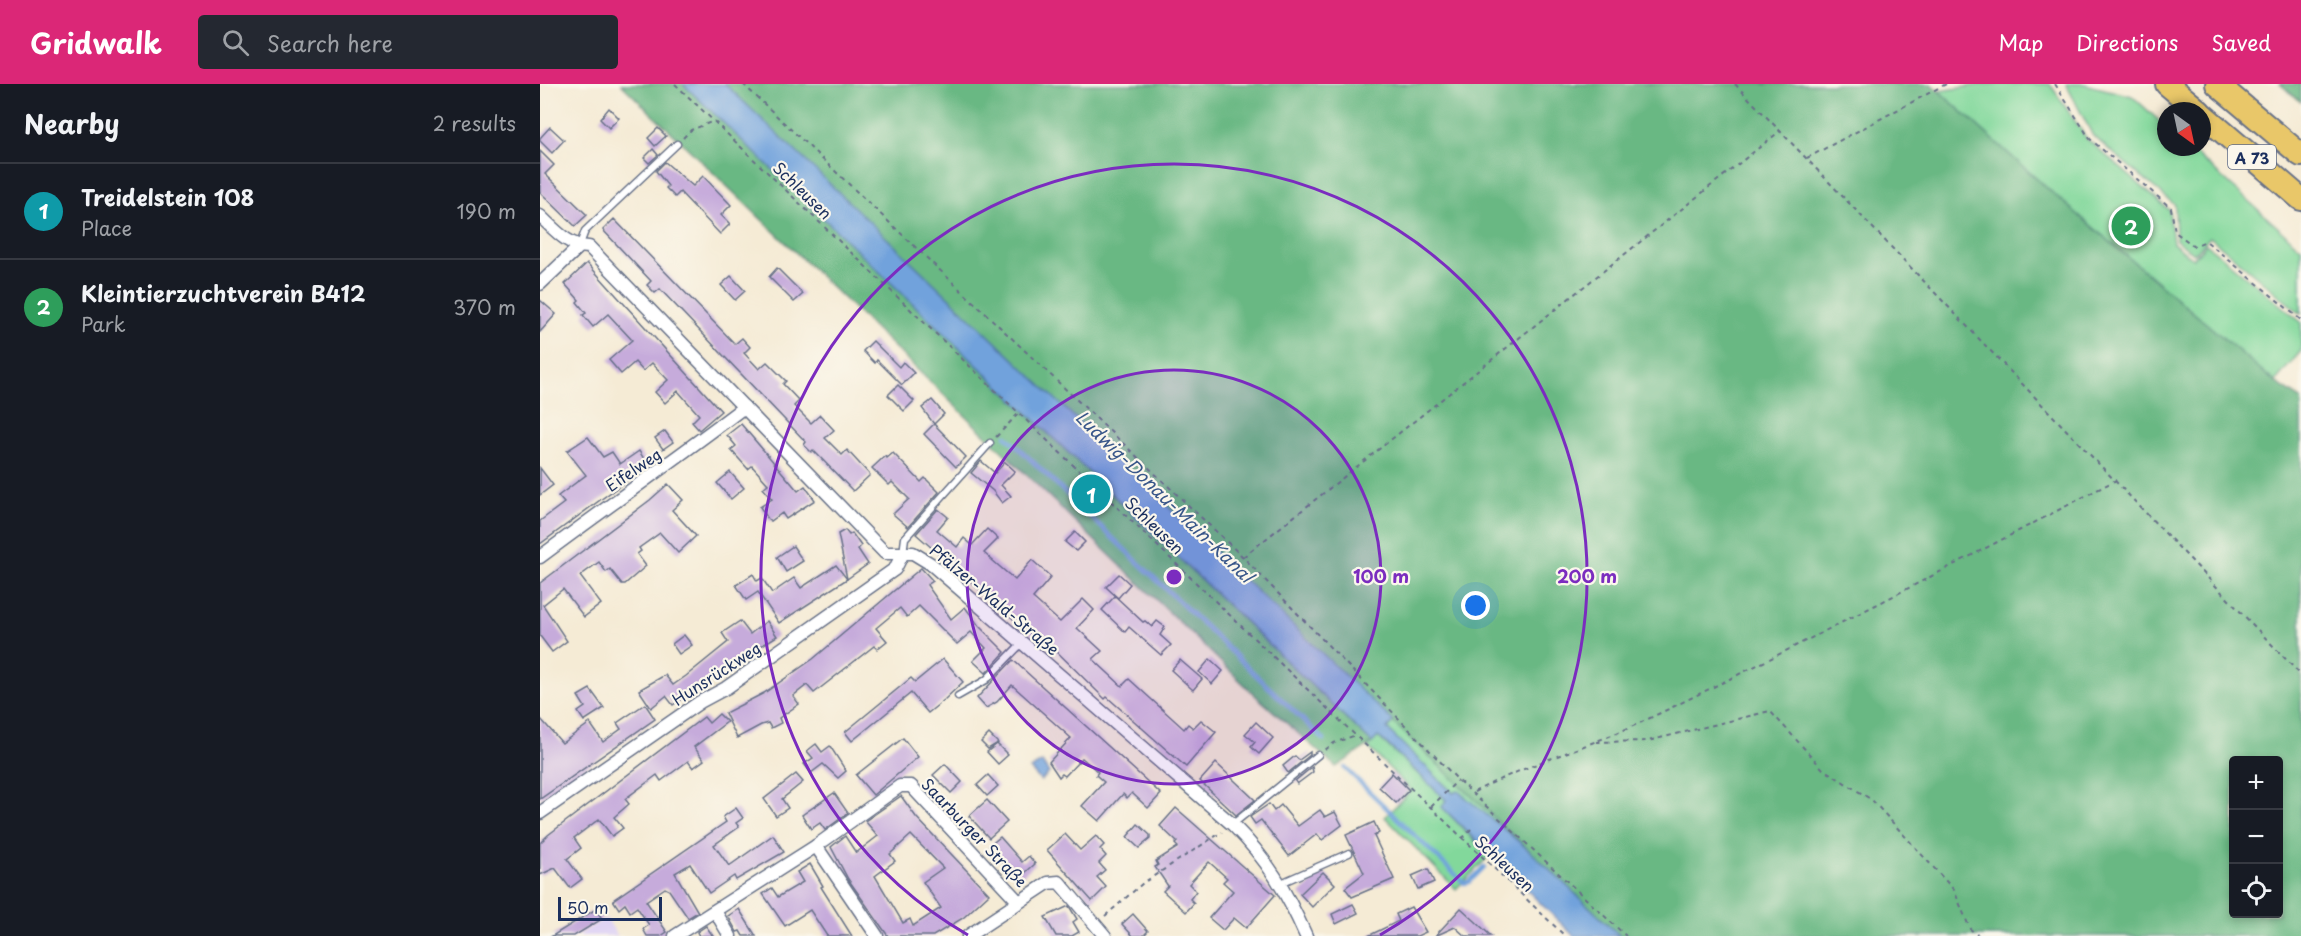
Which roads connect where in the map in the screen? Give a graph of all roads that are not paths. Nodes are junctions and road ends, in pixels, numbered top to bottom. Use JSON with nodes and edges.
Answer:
{"nodes":[{"id":1,"x":2167,"y":84,"type":"edge"},
{"id":2,"x":2217,"y":84,"type":"edge"},
{"id":3,"x":2188,"y":102,"type":"edge"},
{"id":4,"x":2211,"y":121,"type":"edge"},
{"id":5,"x":677,"y":144,"type":"road end"},
{"id":6,"x":2301,"y":155,"type":"edge"},
{"id":7,"x":2301,"y":199,"type":"edge"},
{"id":8,"x":540,"y":216,"type":"edge"},
{"id":9,"x":579,"y":247,"type":"junction"},
{"id":10,"x":540,"y":284,"type":"edge"},
{"id":11,"x":744,"y":407,"type":"junction"},
{"id":12,"x":990,"y":443,"type":"road end"},
{"id":13,"x":903,"y":553,"type":"junction"},
{"id":14,"x":540,"y":557,"type":"edge"},
{"id":15,"x":1022,"y":643,"type":"junction"},
{"id":16,"x":958,"y":696,"type":"dead end"},
{"id":17,"x":1318,"y":755,"type":"road end"},
{"id":18,"x":540,"y":813,"type":"edge"},
{"id":19,"x":1233,"y":825,"type":"junction"},
{"id":20,"x":816,"y":846,"type":"junction"},
{"id":21,"x":1349,"y":853,"type":"dead end"},
{"id":22,"x":1281,"y":883,"type":"junction"},
{"id":23,"x":1019,"y":902,"type":"junction"},
{"id":24,"x":715,"y":910,"type":"junction"},
{"id":25,"x":675,"y":936,"type":"edge"},
{"id":26,"x":730,"y":936,"type":"edge"},
{"id":27,"x":877,"y":936,"type":"edge"},
{"id":28,"x":968,"y":936,"type":"edge"},
{"id":29,"x":1105,"y":936,"type":"edge"},
{"id":30,"x":1306,"y":936,"type":"edge"}],
"edges":[{"from":1,"to":3,"type":"highway","number":"A 73"},
{"from":2,"to":6,"type":"highway","number":"A 73"},
{"from":4,"to":7,"type":"highway","number":"A 73"},
{"from":5,"to":9,"type":"lane"},
{"from":8,"to":9,"type":"street","name":"Pfälzer-Wald-Straße"},
{"from":9,"to":10,"type":"street"},
{"from":9,"to":11,"type":"street","name":"Pfälzer-Wald-Straße"},
{"from":11,"to":13,"type":"street","name":"Pfälzer-Wald-Straße"},
{"from":11,"to":14,"type":"street","name":"Eifelweg"},
{"from":12,"to":13,"type":"lane"},
{"from":13,"to":15,"type":"street","name":"Pfälzer-Wald-Straße"},
{"from":13,"to":18,"type":"street","name":"Hunsrückweg"},
{"from":15,"to":16,"type":"lane"},
{"from":15,"to":19,"type":"street","name":"Pfälzer-Wald-Straße"},
{"from":17,"to":19,"type":"lane"},
{"from":19,"to":22,"type":"street","name":"Pfälzer-Wald-Straße"},
{"from":20,"to":23,"type":"street","name":"Saarburger Straße"},
{"from":20,"to":24,"type":"street","name":"Saarburger Straße"},
{"from":20,"to":27,"type":"street"},
{"from":21,"to":22,"type":"lane"},
{"from":22,"to":30,"type":"street","name":"Pfälzer-Wald-Straße"},
{"from":23,"to":28,"type":"street","name":"Saarburger Straße"},
{"from":23,"to":29,"type":"street","name":"Saarburger Straße"},
{"from":24,"to":25,"type":"street","name":"Saarburger Straße"},
{"from":24,"to":26,"type":"street"}]}
